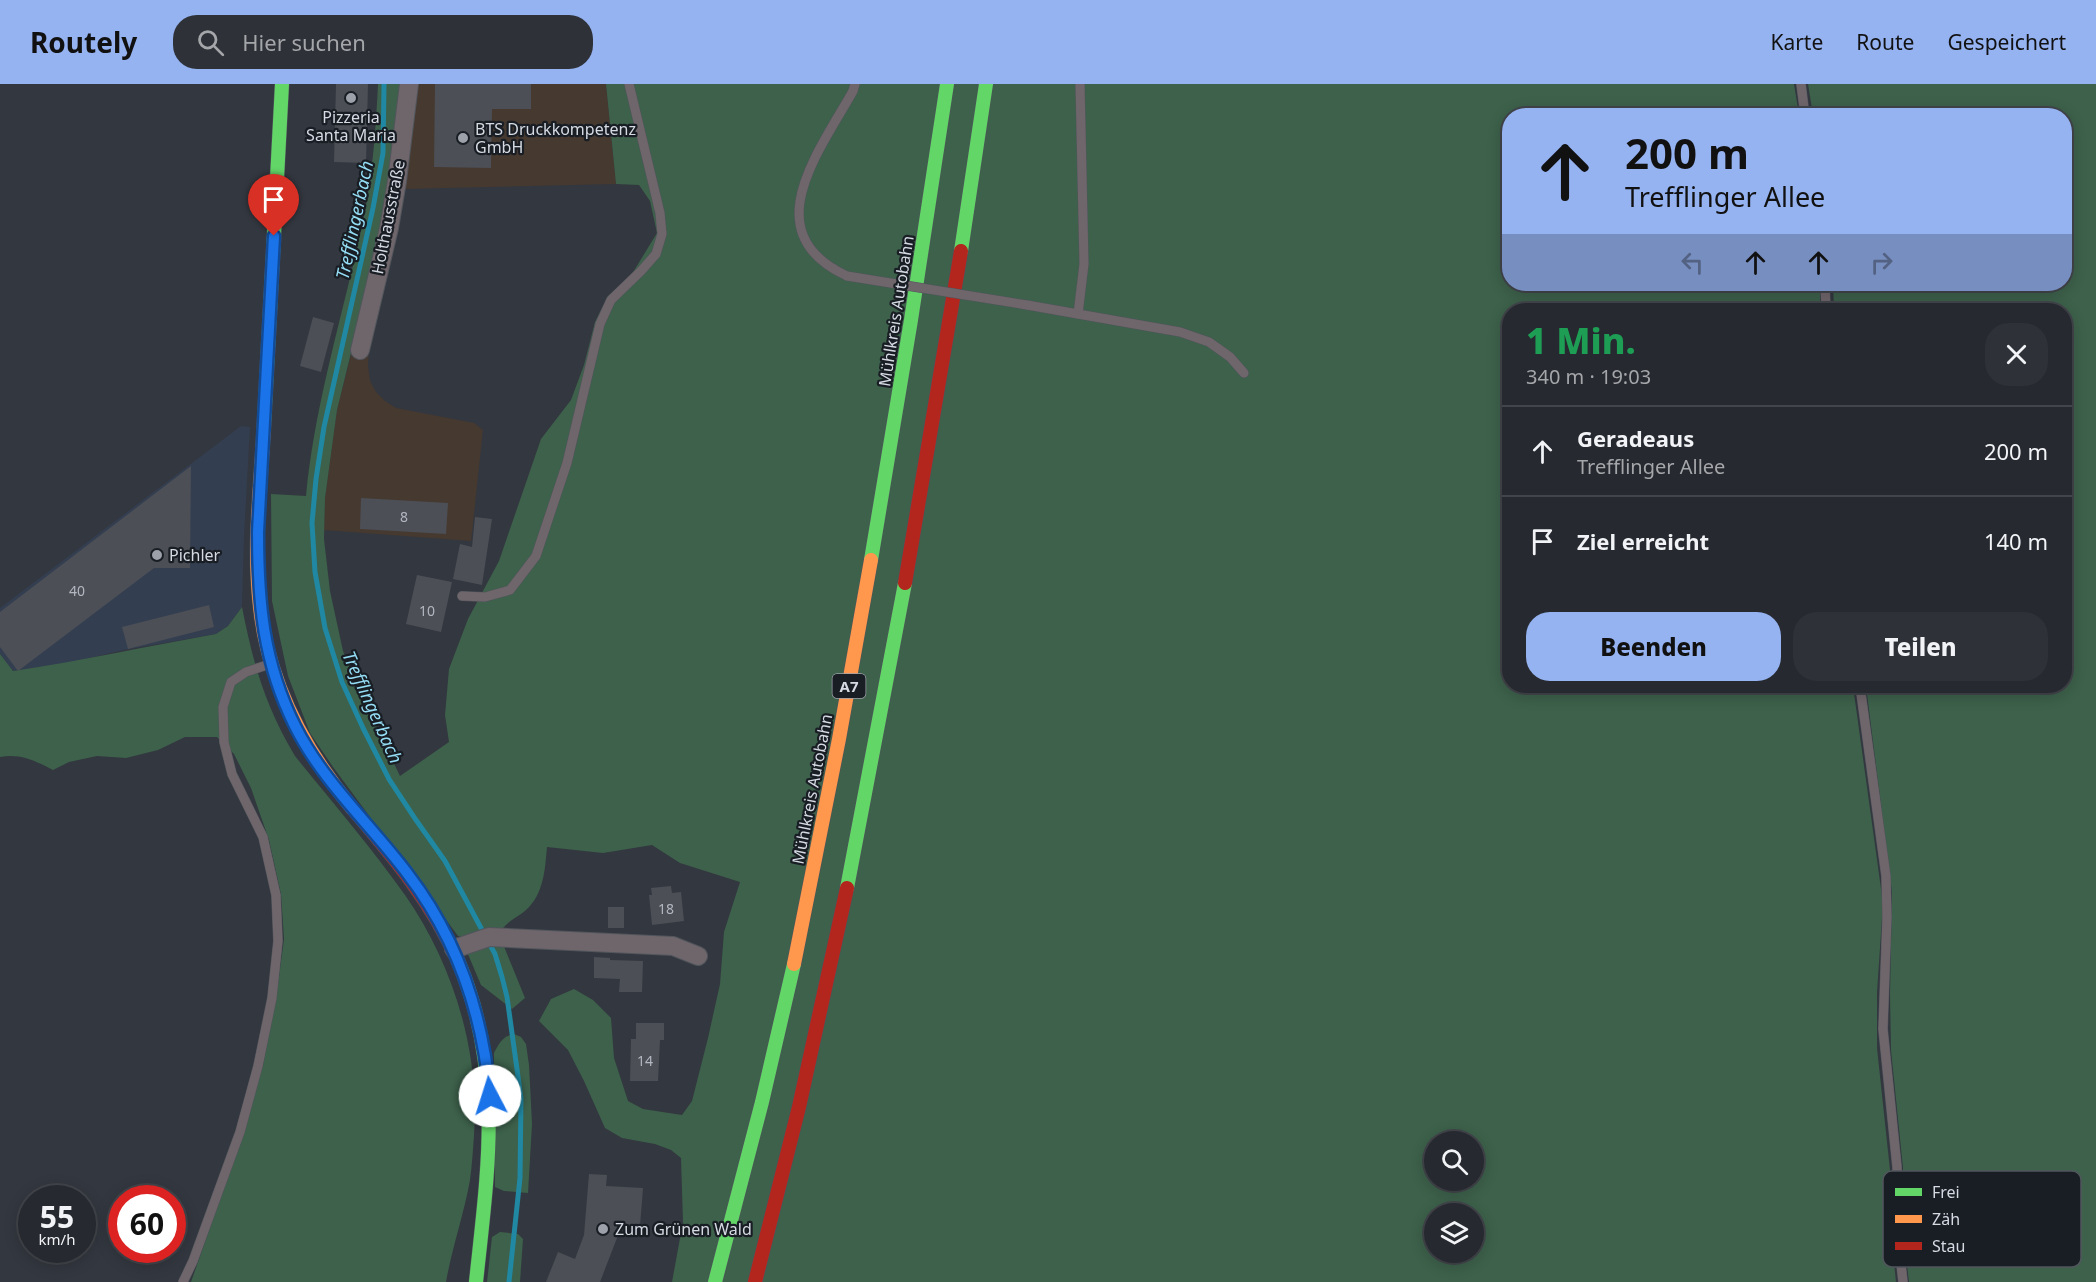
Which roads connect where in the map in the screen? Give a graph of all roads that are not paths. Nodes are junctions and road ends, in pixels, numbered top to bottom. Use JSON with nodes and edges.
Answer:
{"nodes":[{"id":1,"x":282,"y":84,"type":"edge"},
{"id":2,"x":409,"y":84,"type":"edge"},
{"id":3,"x":629,"y":84,"type":"edge"},
{"id":4,"x":855,"y":84,"type":"edge"},
{"id":5,"x":947,"y":84,"type":"edge"},
{"id":6,"x":986,"y":84,"type":"edge"},
{"id":7,"x":1080,"y":84,"type":"edge"},
{"id":8,"x":1801,"y":84,"type":"edge"},
{"id":9,"x":1804,"y":108,"type":"edge"},
{"id":10,"x":1078,"y":314,"type":"junction"},
{"id":11,"x":360,"y":350,"type":"dead end"},
{"id":12,"x":1244,"y":373,"type":"dead end"},
{"id":13,"x":462,"y":596,"type":"dead end"},
{"id":14,"x":271,"y":664,"type":"junction"},
{"id":15,"x":1861,"y":693,"type":"edge"},
{"id":16,"x":461,"y":946,"type":"junction"},
{"id":17,"x":698,"y":956,"type":"dead end"},
{"id":18,"x":1897,"y":1171,"type":"edge"},
{"id":19,"x":1901,"y":1267,"type":"edge"},
{"id":20,"x":183,"y":1282,"type":"edge"},
{"id":21,"x":476,"y":1282,"type":"edge"},
{"id":22,"x":716,"y":1282,"type":"edge"},
{"id":23,"x":754,"y":1282,"type":"edge"},
{"id":24,"x":1903,"y":1282,"type":"edge"}],
"edges":[{"from":1,"to":14,"type":"main road"},
{"from":2,"to":11,"type":"street","name":"Holthausstraße"},
{"from":3,"to":13,"type":"lane"},
{"from":4,"to":10,"type":"lane","bridge":true},
{"from":5,"to":22,"type":"main road","name":"Mühlkreis Autobahn","number":"A7"},
{"from":6,"to":23,"type":"main road","number":"A7"},
{"from":7,"to":10,"type":"lane"},
{"from":8,"to":9,"type":"lane"},
{"from":10,"to":12,"type":"lane"},
{"from":14,"to":16,"type":"main road"},
{"from":14,"to":20,"type":"lane"},
{"from":15,"to":18,"type":"lane"},
{"from":16,"to":17,"type":"street"},
{"from":16,"to":21,"type":"main road"},
{"from":19,"to":24,"type":"lane"}]}
